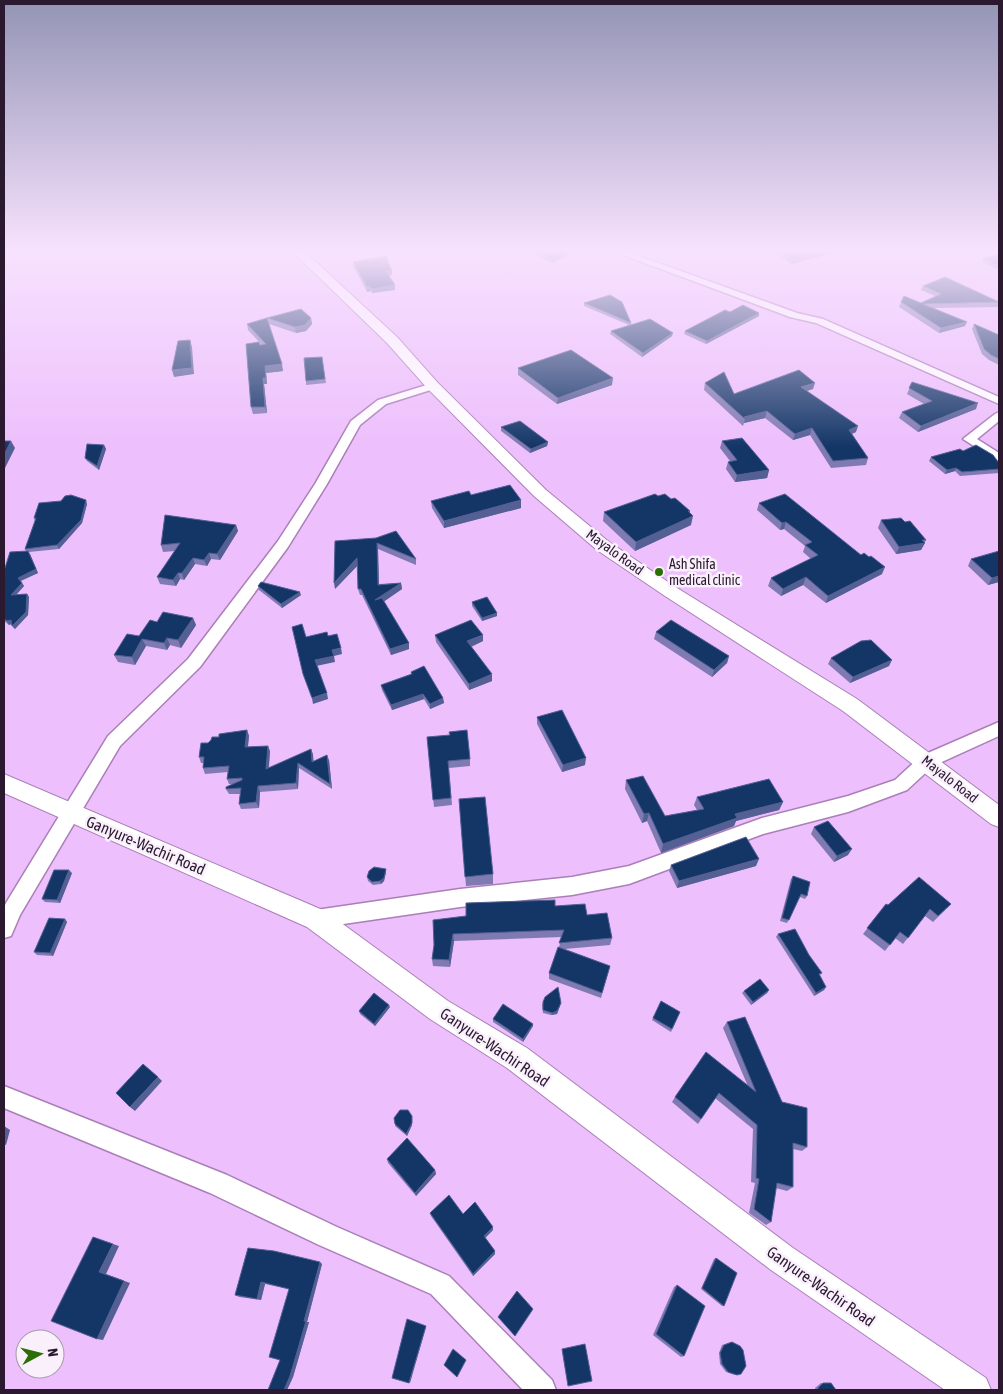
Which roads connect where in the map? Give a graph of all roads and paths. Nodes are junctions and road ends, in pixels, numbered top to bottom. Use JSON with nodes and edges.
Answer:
{"nodes":[{"id":1,"x":367,"y":317,"type":"edge"},
{"id":2,"x":803,"y":317,"type":"edge"},
{"id":3,"x":433,"y":386,"type":"junction"},
{"id":4,"x":999,"y":401,"type":"edge"},
{"id":5,"x":999,"y":416,"type":"edge"},
{"id":6,"x":999,"y":458,"type":"edge"},
{"id":7,"x":999,"y":729,"type":"edge"},
{"id":8,"x":927,"y":761,"type":"junction"},
{"id":9,"x":4,"y":783,"type":"edge"},
{"id":10,"x":71,"y":813,"type":"junction"},
{"id":11,"x":999,"y":817,"type":"edge"},
{"id":12,"x":316,"y":919,"type":"junction"},
{"id":13,"x":4,"y":929,"type":"edge"},
{"id":14,"x":4,"y":1097,"type":"edge"},
{"id":15,"x":542,"y":1390,"type":"edge"},
{"id":16,"x":974,"y":1390,"type":"edge"}],
"edges":[{"from":1,"to":3,"type":"street","name":"Mayalo Road"},
{"from":2,"to":4,"type":"street"},
{"from":3,"to":8,"type":"street","name":"Mayalo Road"},
{"from":3,"to":10,"type":"street"},
{"from":5,"to":6,"type":"street"},
{"from":7,"to":8,"type":"street"},
{"from":8,"to":11,"type":"street","name":"Mayalo Road"},
{"from":8,"to":12,"type":"street"},
{"from":9,"to":10,"type":"street","name":"Ganyure-Wachir Road"},
{"from":10,"to":12,"type":"street","name":"Ganyure-Wachir Road"},
{"from":10,"to":13,"type":"street"},
{"from":12,"to":16,"type":"street","name":"Ganyure-Wachir Road"},
{"from":14,"to":15,"type":"street"}]}
